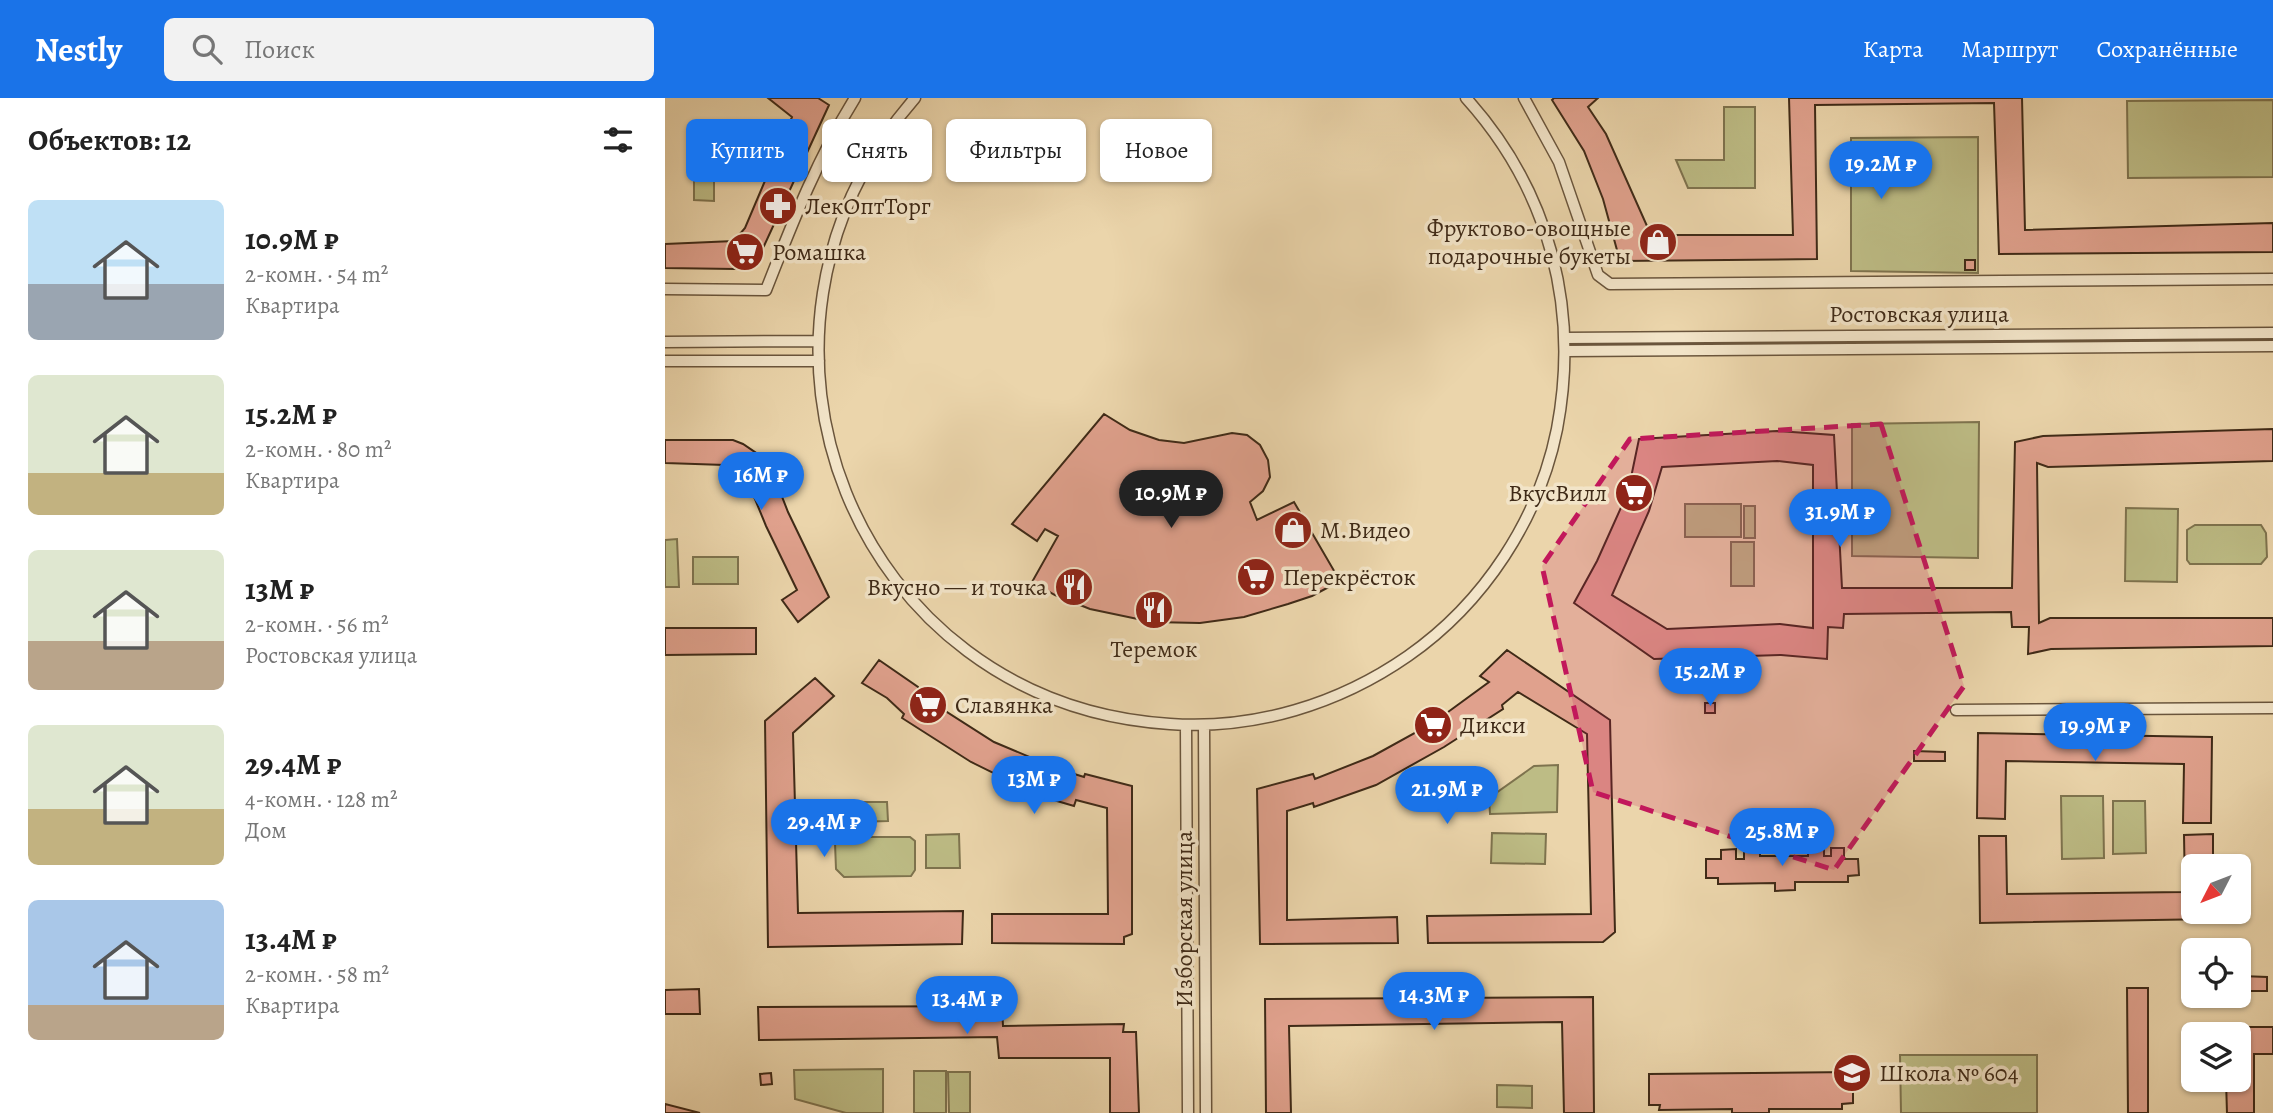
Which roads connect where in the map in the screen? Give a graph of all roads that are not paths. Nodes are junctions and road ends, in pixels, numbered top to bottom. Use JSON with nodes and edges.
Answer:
{"nodes":[{"id":1,"x":855,"y":98,"type":"edge"},
{"id":2,"x":915,"y":98,"type":"edge"},
{"id":3,"x":1466,"y":98,"type":"edge"},
{"id":4,"x":1524,"y":98,"type":"edge"},
{"id":5,"x":2273,"y":279,"type":"edge"},
{"id":6,"x":665,"y":289,"type":"edge"},
{"id":7,"x":2273,"y":333,"type":"edge"},
{"id":8,"x":1565,"y":338,"type":"junction"},
{"id":9,"x":817,"y":341,"type":"junction"},
{"id":10,"x":665,"y":342,"type":"edge"},
{"id":11,"x":2273,"y":346,"type":"edge"},
{"id":12,"x":1566,"y":351,"type":"junction"},
{"id":13,"x":665,"y":361,"type":"edge"},
{"id":14,"x":819,"y":361,"type":"junction"},
{"id":15,"x":2273,"y":708,"type":"edge"},
{"id":16,"x":1956,"y":710,"type":"dead end"},
{"id":17,"x":1186,"y":725,"type":"junction"},
{"id":18,"x":1204,"y":725,"type":"junction"},
{"id":19,"x":1188,"y":1113,"type":"edge"},
{"id":20,"x":1206,"y":1113,"type":"edge"}],
"edges":[{"from":1,"to":6,"type":"street"},
{"from":2,"to":9,"type":"street"},
{"from":3,"to":8,"type":"street"},
{"from":4,"to":5,"type":"street"},
{"from":7,"to":8,"type":"street","name":"Ростовская улица"},
{"from":8,"to":12,"type":"street"},
{"from":9,"to":10,"type":"street"},
{"from":9,"to":14,"type":"street"},
{"from":11,"to":12,"type":"street","name":"Ростовская улица"},
{"from":12,"to":18,"type":"street"},
{"from":13,"to":14,"type":"street"},
{"from":14,"to":17,"type":"street"},
{"from":15,"to":16,"type":"street"},
{"from":17,"to":18,"type":"street"},
{"from":17,"to":19,"type":"street","name":"Изборская улица"},
{"from":18,"to":20,"type":"street","name":"Изборская улица"}]}
